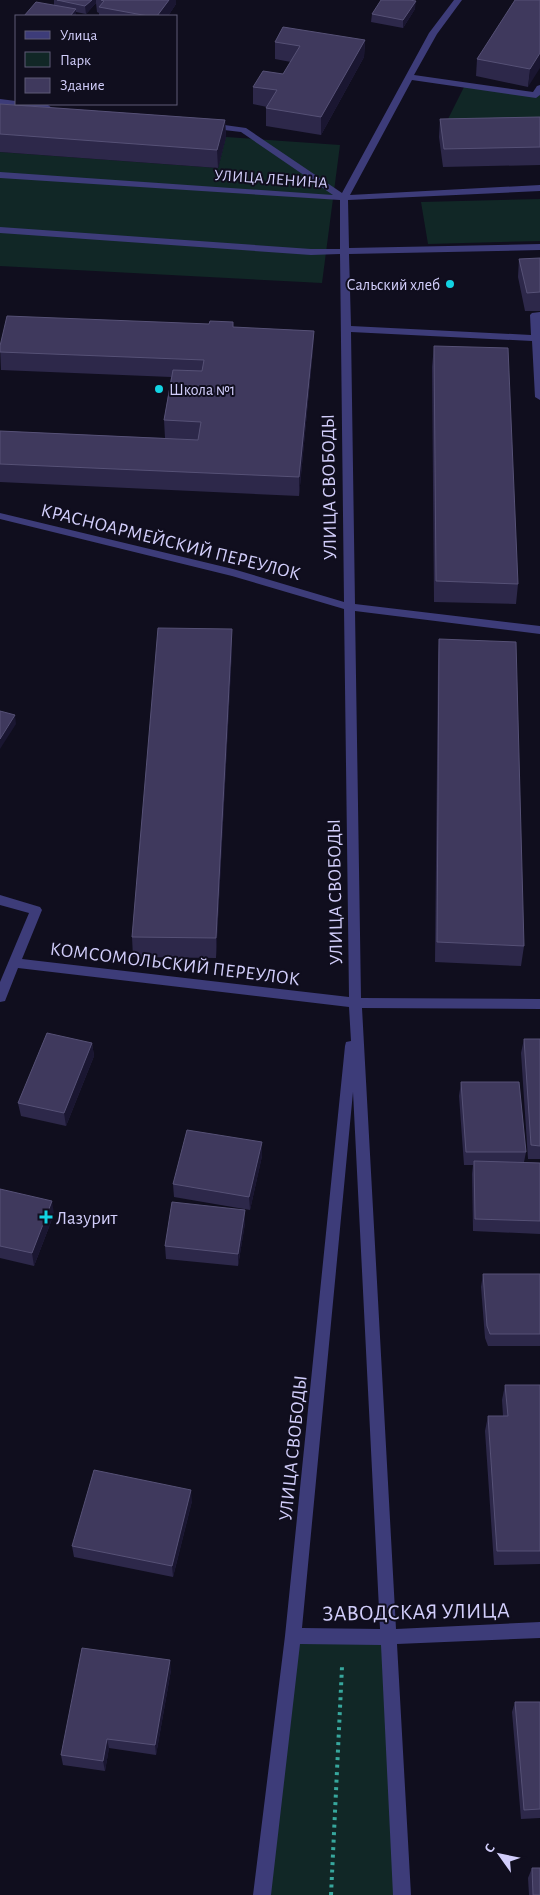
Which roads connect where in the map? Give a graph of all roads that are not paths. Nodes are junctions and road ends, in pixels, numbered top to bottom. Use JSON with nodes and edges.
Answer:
{"nodes":[{"id":1,"x":458,"y":0,"type":"edge"},
{"id":2,"x":409,"y":77,"type":"junction"},
{"id":3,"x":540,"y":88,"type":"edge"},
{"id":4,"x":0,"y":102,"type":"edge"},
{"id":5,"x":15,"y":104,"type":"edge"},
{"id":6,"x":25,"y":105,"type":"edge"},
{"id":7,"x":58,"y":109,"type":"edge"},
{"id":8,"x":204,"y":125,"type":"edge"},
{"id":9,"x":0,"y":175,"type":"edge"},
{"id":10,"x":540,"y":188,"type":"edge"},
{"id":11,"x":344,"y":198,"type":"junction"},
{"id":12,"x":0,"y":230,"type":"edge"},
{"id":13,"x":540,"y":247,"type":"edge"},
{"id":14,"x":346,"y":252,"type":"junction"},
{"id":15,"x":540,"y":315,"type":"edge"},
{"id":16,"x":347,"y":330,"type":"junction"},
{"id":17,"x":536,"y":338,"type":"junction"},
{"id":18,"x":540,"y":397,"type":"edge"},
{"id":19,"x":0,"y":516,"type":"edge"},
{"id":20,"x":350,"y":607,"type":"junction"},
{"id":21,"x":540,"y":630,"type":"edge"},
{"id":22,"x":0,"y":900,"type":"edge"},
{"id":23,"x":15,"y":963,"type":"junction"},
{"id":24,"x":0,"y":997,"type":"edge"},
{"id":25,"x":356,"y":1004,"type":"junction"},
{"id":26,"x":540,"y":1004,"type":"edge"},
{"id":27,"x":540,"y":1630,"type":"edge"},
{"id":28,"x":293,"y":1636,"type":"junction"},
{"id":29,"x":390,"y":1637,"type":"junction"},
{"id":30,"x":262,"y":1895,"type":"edge"},
{"id":31,"x":402,"y":1895,"type":"edge"}],
"edges":[{"from":1,"to":2,"type":"street"},
{"from":2,"to":3,"type":"street"},
{"from":2,"to":11,"type":"street"},
{"from":4,"to":5,"type":"street"},
{"from":6,"to":7,"type":"street"},
{"from":8,"to":11,"type":"street"},
{"from":9,"to":11,"type":"street","name":"УЛИЦА ЛЕНИНА"},
{"from":10,"to":11,"type":"street","name":"УЛИЦА ЛЕНИНА"},
{"from":11,"to":14,"type":"street","name":"УЛИЦА СВОБОДЫ"},
{"from":12,"to":14,"type":"street"},
{"from":13,"to":14,"type":"street"},
{"from":14,"to":16,"type":"street","name":"УЛИЦА СВОБОДЫ"},
{"from":15,"to":17,"type":"street"},
{"from":16,"to":17,"type":"street"},
{"from":16,"to":20,"type":"street","name":"УЛИЦА СВОБОДЫ"},
{"from":17,"to":18,"type":"street"},
{"from":19,"to":20,"type":"street","name":"КРАСНОАРМЕЙСКИЙ ПЕРЕУЛОК"},
{"from":20,"to":21,"type":"street","name":"КРАСНОАРМЕЙСКИЙ ПЕРЕУЛОК"},
{"from":20,"to":25,"type":"street","name":"УЛИЦА СВОБОДЫ"},
{"from":22,"to":23,"type":"street"},
{"from":23,"to":24,"type":"street"},
{"from":23,"to":25,"type":"street","name":"КОМСОМОЛЬСКИЙ ПЕРЕУЛОК"},
{"from":25,"to":26,"type":"street","name":"КОМСОМОЛЬСКИЙ ПЕРЕУЛОК"},
{"from":25,"to":28,"type":"street","name":"УЛИЦА СВОБОДЫ"},
{"from":25,"to":29,"type":"street","name":"УЛИЦА СВОБОДЫ"},
{"from":27,"to":29,"type":"street","name":"ЗАВОДСКАЯ УЛИЦА"},
{"from":28,"to":29,"type":"street","name":"ЗАВОДСКАЯ УЛИЦА"},
{"from":28,"to":30,"type":"street","name":"УЛИЦА СВОБОДЫ"},
{"from":29,"to":31,"type":"street","name":"УЛИЦА СВОБОДЫ"}]}
